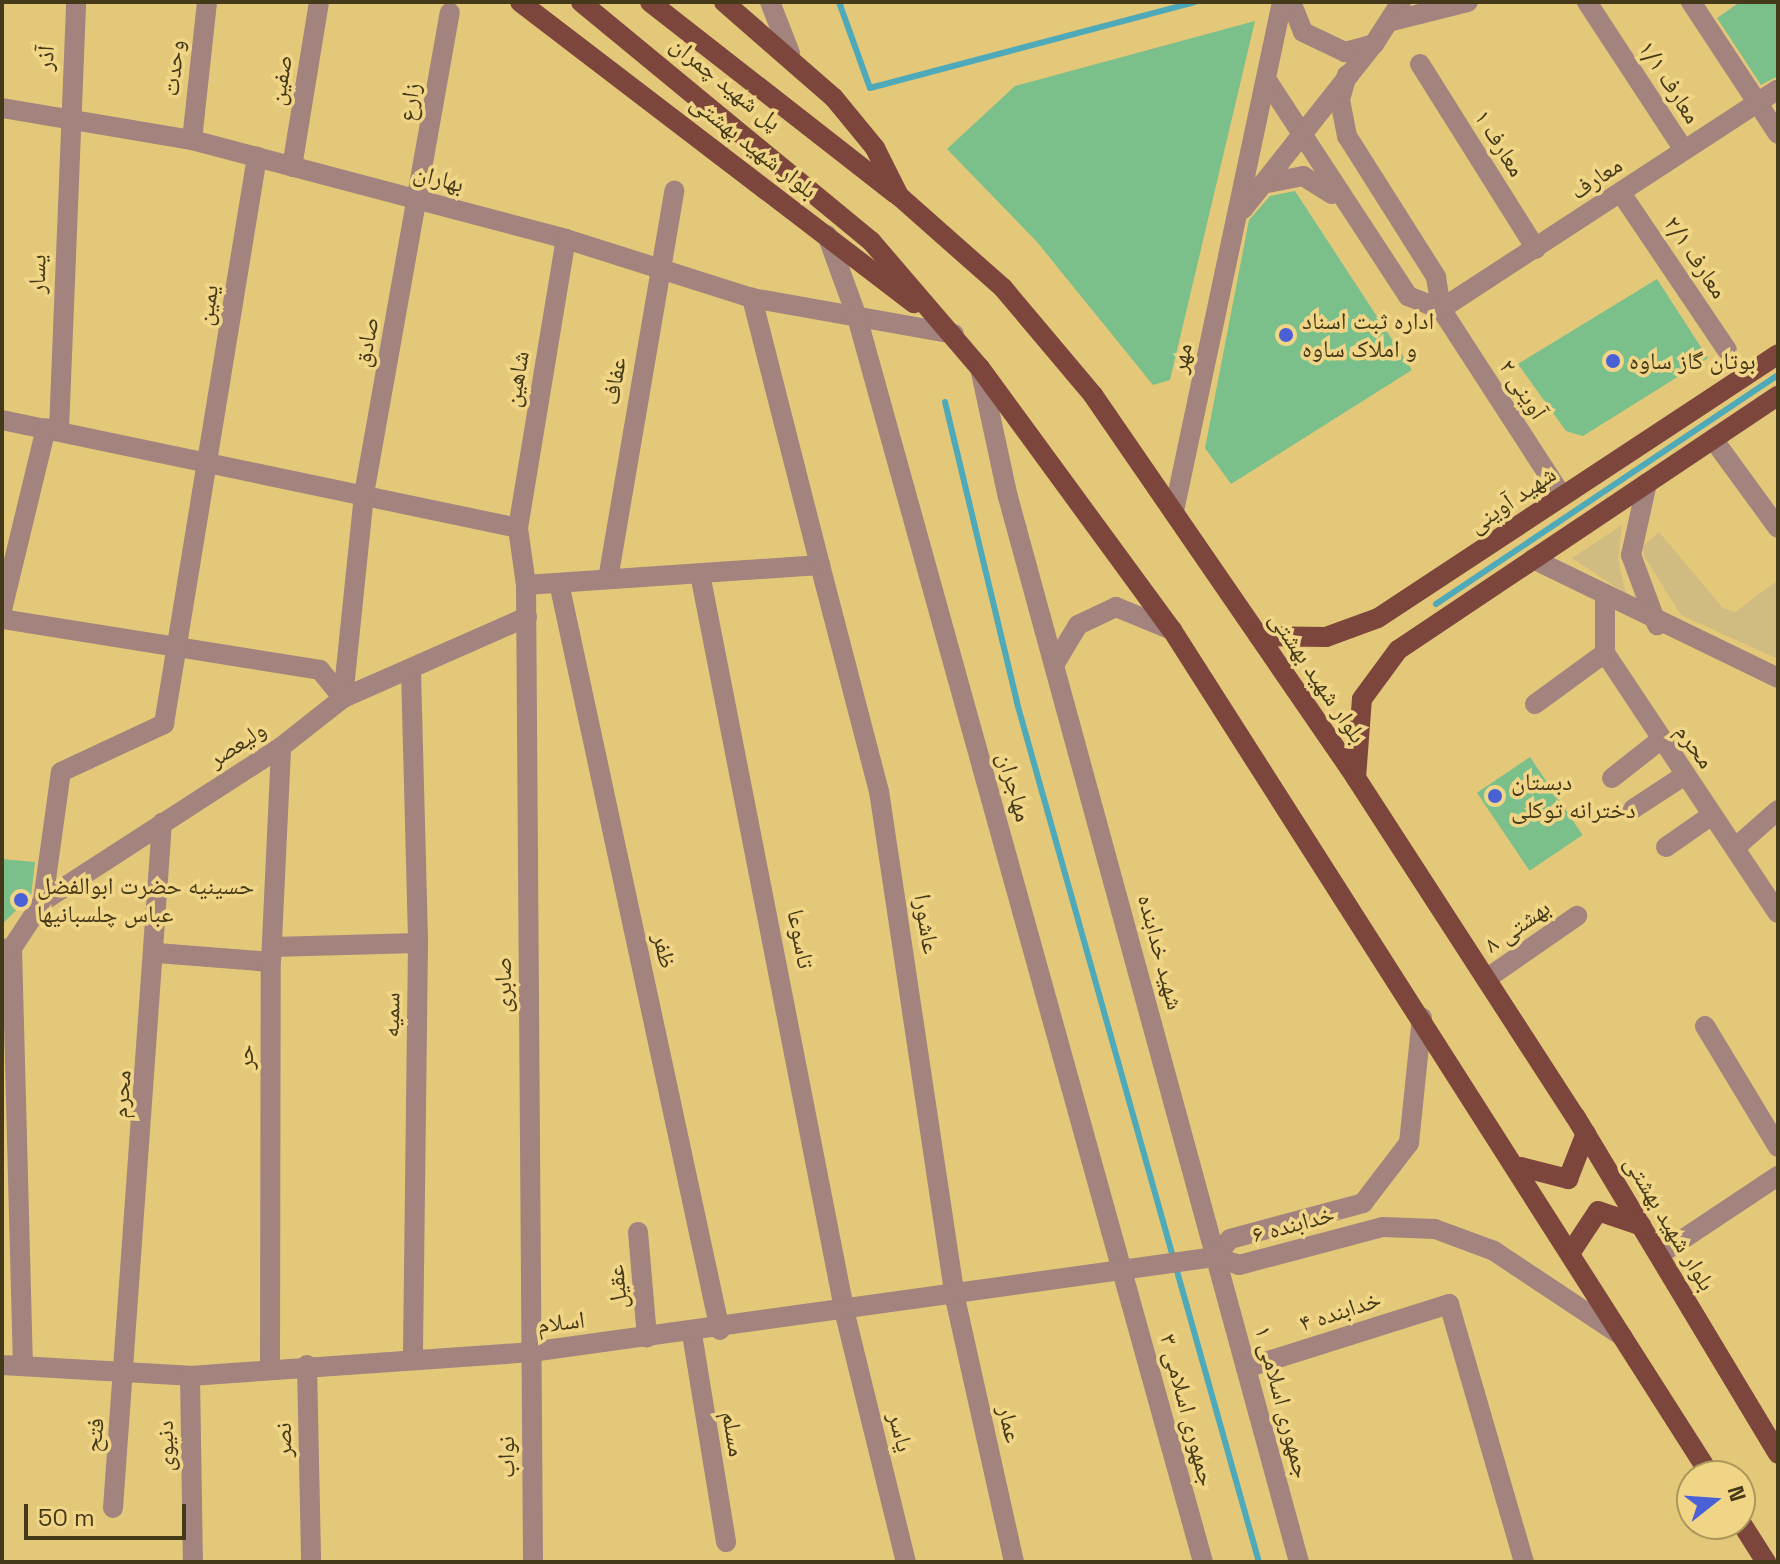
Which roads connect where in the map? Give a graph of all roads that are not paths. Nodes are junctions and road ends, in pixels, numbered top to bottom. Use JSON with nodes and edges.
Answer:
{"nodes":[{"id":1,"x":76,"y":2,"type":"edge"},
{"id":2,"x":207,"y":2,"type":"edge"},
{"id":3,"x":319,"y":2,"type":"edge"},
{"id":4,"x":520,"y":2,"type":"edge"},
{"id":5,"x":581,"y":2,"type":"edge"},
{"id":6,"x":650,"y":2,"type":"edge"},
{"id":7,"x":724,"y":2,"type":"edge"},
{"id":8,"x":770,"y":2,"type":"edge"},
{"id":9,"x":1282,"y":2,"type":"edge"},
{"id":10,"x":1291,"y":2,"type":"edge"},
{"id":11,"x":1468,"y":2,"type":"edge"},
{"id":12,"x":1587,"y":2,"type":"edge"},
{"id":13,"x":1691,"y":2,"type":"edge"},
{"id":14,"x":1397,"y":11,"type":"edge"},
{"id":15,"x":450,"y":13,"type":"dead end"},
{"id":16,"x":1374,"y":44,"type":"junction"},
{"id":17,"x":790,"y":53,"type":"junction"},
{"id":18,"x":1420,"y":64,"type":"dead end"},
{"id":19,"x":1347,"y":75,"type":"junction"},
{"id":20,"x":1268,"y":82,"type":"junction"},
{"id":21,"x":1778,"y":89,"type":"edge"},
{"id":22,"x":1757,"y":102,"type":"junction"},
{"id":23,"x":2,"y":108,"type":"edge"},
{"id":24,"x":66,"y":119,"type":"junction"},
{"id":25,"x":1300,"y":134,"type":"junction"},
{"id":26,"x":1778,"y":134,"type":"edge"},
{"id":27,"x":192,"y":140,"type":"junction"},
{"id":28,"x":1684,"y":150,"type":"junction"},
{"id":29,"x":257,"y":157,"type":"junction"},
{"id":30,"x":292,"y":167,"type":"junction"},
{"id":31,"x":1262,"y":184,"type":"junction"},
{"id":32,"x":674,"y":191,"type":"dead end"},
{"id":33,"x":1621,"y":193,"type":"junction"},
{"id":34,"x":899,"y":196,"type":"junction"},
{"id":35,"x":419,"y":199,"type":"junction"},
{"id":36,"x":1343,"y":202,"type":"junction"},
{"id":37,"x":1238,"y":215,"type":"junction"},
{"id":38,"x":827,"y":235,"type":"junction"},
{"id":39,"x":566,"y":239,"type":"junction"},
{"id":40,"x":871,"y":241,"type":"joint"},
{"id":41,"x":1536,"y":249,"type":"junction"},
{"id":42,"x":659,"y":267,"type":"junction"},
{"id":43,"x":752,"y":298,"type":"junction"},
{"id":44,"x":1441,"y":309,"type":"junction"},
{"id":45,"x":857,"y":317,"type":"junction"},
{"id":46,"x":954,"y":334,"type":"junction"},
{"id":47,"x":1727,"y":350,"type":"dead end"},
{"id":48,"x":1778,"y":354,"type":"edge"},
{"id":49,"x":980,"y":368,"type":"junction"},
{"id":50,"x":1778,"y":396,"type":"edge"},
{"id":51,"x":2,"y":420,"type":"edge"},
{"id":52,"x":53,"y":429,"type":"junction"},
{"id":53,"x":1713,"y":439,"type":"junction"},
{"id":54,"x":209,"y":461,"type":"junction"},
{"id":55,"x":1647,"y":483,"type":"junction"},
{"id":56,"x":364,"y":494,"type":"junction"},
{"id":57,"x":1562,"y":496,"type":"junction"},
{"id":58,"x":1174,"y":511,"type":"junction"},
{"id":59,"x":518,"y":528,"type":"junction"},
{"id":60,"x":1778,"y":528,"type":"edge"},
{"id":61,"x":12,"y":534,"type":"edge"},
{"id":62,"x":1533,"y":559,"type":"junction"},
{"id":63,"x":820,"y":565,"type":"junction"},
{"id":64,"x":700,"y":574,"type":"junction"},
{"id":65,"x":608,"y":579,"type":"junction"},
{"id":66,"x":559,"y":583,"type":"junction"},
{"id":67,"x":526,"y":585,"type":"junction"},
{"id":68,"x":1605,"y":597,"type":"junction"},
{"id":69,"x":2,"y":610,"type":"edge"},
{"id":70,"x":527,"y":617,"type":"junction"},
{"id":71,"x":1378,"y":618,"type":"junction"},
{"id":72,"x":2,"y":619,"type":"edge"},
{"id":73,"x":1657,"y":625,"type":"junction"},
{"id":74,"x":1172,"y":630,"type":"junction"},
{"id":75,"x":1259,"y":636,"type":"junction"},
{"id":76,"x":1398,"y":650,"type":"junction"},
{"id":77,"x":173,"y":651,"type":"junction"},
{"id":78,"x":1605,"y":653,"type":"junction"},
{"id":79,"x":1057,"y":660,"type":"junction"},
{"id":80,"x":411,"y":671,"type":"junction"},
{"id":81,"x":1778,"y":678,"type":"edge"},
{"id":82,"x":343,"y":698,"type":"junction"},
{"id":83,"x":1535,"y":704,"type":"dead end"},
{"id":84,"x":1659,"y":741,"type":"junction"},
{"id":85,"x":281,"y":747,"type":"junction"},
{"id":86,"x":1685,"y":775,"type":"junction"},
{"id":87,"x":1356,"y":778,"type":"junction"},
{"id":88,"x":1612,"y":778,"type":"dead end"},
{"id":89,"x":1633,"y":809,"type":"dead end"},
{"id":90,"x":1778,"y":810,"type":"edge"},
{"id":91,"x":1712,"y":815,"type":"junction"},
{"id":92,"x":162,"y":823,"type":"junction"},
{"id":93,"x":1666,"y":847,"type":"dead end"},
{"id":94,"x":1736,"y":847,"type":"junction"},
{"id":95,"x":43,"y":901,"type":"junction"},
{"id":96,"x":1778,"y":913,"type":"edge"},
{"id":97,"x":1577,"y":916,"type":"dead end"},
{"id":98,"x":418,"y":943,"type":"junction"},
{"id":99,"x":7,"y":949,"type":"edge"},
{"id":100,"x":157,"y":953,"type":"junction"},
{"id":101,"x":271,"y":954,"type":"junction"},
{"id":102,"x":1486,"y":979,"type":"junction"},
{"id":103,"x":1422,"y":1018,"type":"junction"},
{"id":104,"x":1705,"y":1026,"type":"dead end"},
{"id":105,"x":1586,"y":1133,"type":"junction"},
{"id":106,"x":1778,"y":1147,"type":"edge"},
{"id":107,"x":7,"y":1157,"type":"edge"},
{"id":108,"x":1521,"y":1167,"type":"junction"},
{"id":109,"x":1778,"y":1176,"type":"edge"},
{"id":110,"x":1642,"y":1226,"type":"junction"},
{"id":111,"x":638,"y":1232,"type":"dead end"},
{"id":112,"x":1573,"y":1249,"type":"junction"},
{"id":113,"x":1659,"y":1255,"type":"junction"},
{"id":114,"x":1215,"y":1257,"type":"junction"},
{"id":115,"x":1123,"y":1272,"type":"junction"},
{"id":116,"x":955,"y":1298,"type":"junction"},
{"id":117,"x":845,"y":1314,"type":"junction"},
{"id":118,"x":720,"y":1330,"type":"junction"},
{"id":119,"x":692,"y":1334,"type":"junction"},
{"id":120,"x":1623,"y":1336,"type":"junction"},
{"id":121,"x":647,"y":1338,"type":"junction"},
{"id":122,"x":531,"y":1352,"type":"junction"},
{"id":123,"x":413,"y":1360,"type":"junction"},
{"id":124,"x":12,"y":1365,"type":"edge"},
{"id":125,"x":307,"y":1365,"type":"junction"},
{"id":126,"x":270,"y":1367,"type":"junction"},
{"id":127,"x":128,"y":1368,"type":"junction"},
{"id":128,"x":1246,"y":1368,"type":"junction"},
{"id":129,"x":190,"y":1376,"type":"junction"},
{"id":130,"x":1778,"y":1454,"type":"edge"},
{"id":131,"x":1701,"y":1460,"type":"edge"},
{"id":132,"x":113,"y":1508,"type":"dead end"},
{"id":133,"x":1752,"y":1540,"type":"edge"},
{"id":134,"x":726,"y":1542,"type":"dead end"},
{"id":135,"x":193,"y":1562,"type":"edge"},
{"id":136,"x":311,"y":1562,"type":"edge"},
{"id":137,"x":533,"y":1562,"type":"edge"},
{"id":138,"x":906,"y":1562,"type":"edge"},
{"id":139,"x":1014,"y":1562,"type":"edge"},
{"id":140,"x":1203,"y":1562,"type":"edge"},
{"id":141,"x":1299,"y":1562,"type":"edge"},
{"id":142,"x":1524,"y":1562,"type":"edge"},
{"id":143,"x":1766,"y":1562,"type":"edge"}],
"edges":[{"from":1,"to":24,"type":"street","name":"آذر"},
{"from":2,"to":27,"type":"street","name":"وحدت"},
{"from":3,"to":30,"type":"street","name":"صفین"},
{"from":4,"to":38,"type":"main road","name":"بلوار شهید بهشتی"},
{"from":5,"to":40,"type":"main road","name":"پل شهید چمران"},
{"from":6,"to":34,"type":"main road","name":"پل شهید چمران"},
{"from":7,"to":17,"type":"main road","name":"بلوار شهید بهشتی"},
{"from":8,"to":17,"type":"street"},
{"from":9,"to":20,"type":"street","name":"مهر"},
{"from":10,"to":16,"type":"street"},
{"from":11,"to":14,"type":"street"},
{"from":12,"to":28,"type":"street","name":"معارف ۱/۱"},
{"from":13,"to":22,"type":"street"},
{"from":14,"to":16,"type":"street","name":"مهر"},
{"from":15,"to":35,"type":"street","name":"زارع"},
{"from":16,"to":19,"type":"street","name":"مهر"},
{"from":17,"to":34,"type":"main road","name":"بلوار شهید بهشتی"},
{"from":18,"to":41,"type":"street","name":"معارف ۱"},
{"from":19,"to":25,"type":"street","name":"مهر"},
{"from":19,"to":44,"type":"street"},
{"from":20,"to":25,"type":"street"},
{"from":20,"to":37,"type":"street","name":"مهر"},
{"from":21,"to":22,"type":"street","name":"معارف"},
{"from":22,"to":26,"type":"street"},
{"from":22,"to":28,"type":"street","name":"معارف"},
{"from":23,"to":24,"type":"street","name":"بهاران"},
{"from":24,"to":27,"type":"street","name":"بهاران"},
{"from":24,"to":52,"type":"street","name":"یسار"},
{"from":25,"to":31,"type":"street","name":"مهر"},
{"from":25,"to":36,"type":"street"},
{"from":27,"to":29,"type":"street","name":"بهاران"},
{"from":28,"to":33,"type":"street","name":"معارف"},
{"from":29,"to":30,"type":"street","name":"بهاران"},
{"from":29,"to":54,"type":"street","name":"یمین"},
{"from":30,"to":35,"type":"street","name":"بهاران"},
{"from":31,"to":36,"type":"street"},
{"from":31,"to":37,"type":"street","name":"مهر"},
{"from":32,"to":42,"type":"street","name":"عفاف"},
{"from":33,"to":41,"type":"street","name":"معارف"},
{"from":33,"to":47,"type":"street","name":"معارف ۲/۱"},
{"from":34,"to":58,"type":"main road","name":"بلوار شهید بهشتی"},
{"from":35,"to":39,"type":"street","name":"بهاران"},
{"from":35,"to":56,"type":"street","name":"صادق"},
{"from":36,"to":44,"type":"street"},
{"from":37,"to":58,"type":"street","name":"مهر"},
{"from":38,"to":45,"type":"street","name":"مهاجران"},
{"from":38,"to":46,"type":"main road","name":"بلوار شهید بهشتی"},
{"from":39,"to":42,"type":"street","name":"بهاران"},
{"from":39,"to":59,"type":"street","name":"شاهین"},
{"from":40,"to":46,"type":"main road","name":"بلوار شهید بهشتی"},
{"from":41,"to":44,"type":"street","name":"معارف"},
{"from":42,"to":43,"type":"street","name":"بهاران"},
{"from":42,"to":65,"type":"street","name":"عفاف"},
{"from":43,"to":45,"type":"street","name":"بهاران"},
{"from":43,"to":63,"type":"street","name":"عاشورا"},
{"from":44,"to":57,"type":"street","name":"۲ آوینی"},
{"from":45,"to":46,"type":"street","name":"بهاران"},
{"from":45,"to":115,"type":"street","name":"مهاجران"},
{"from":46,"to":49,"type":"main road","name":"بلوار شهید بهشتی"},
{"from":48,"to":57,"type":"main road","name":"شهید آوینی"},
{"from":49,"to":74,"type":"main road","name":"بلوار شهید بهشتی"},
{"from":49,"to":79,"type":"street","name":"شهید خدابنده"},
{"from":50,"to":53,"type":"main road"},
{"from":51,"to":52,"type":"street"},
{"from":52,"to":54,"type":"street"},
{"from":52,"to":61,"type":"street","name":"یسار"},
{"from":53,"to":55,"type":"main road"},
{"from":53,"to":60,"type":"street"},
{"from":54,"to":56,"type":"street"},
{"from":54,"to":77,"type":"street","name":"یمین"},
{"from":55,"to":62,"type":"main road"},
{"from":55,"to":73,"type":"street"},
{"from":56,"to":59,"type":"street"},
{"from":56,"to":82,"type":"street","name":"صادق"},
{"from":57,"to":71,"type":"main road","name":"شهید آوینی"},
{"from":58,"to":75,"type":"main road","name":"بلوار شهید بهشتی"},
{"from":59,"to":67,"type":"street","name":"شاهین"},
{"from":61,"to":69,"type":"street","name":"یسار"},
{"from":62,"to":68,"type":"street"},
{"from":62,"to":76,"type":"main road"},
{"from":63,"to":64,"type":"street"},
{"from":63,"to":116,"type":"street","name":"عاشورا"},
{"from":64,"to":65,"type":"street"},
{"from":64,"to":117,"type":"street","name":"تاسوعا"},
{"from":65,"to":66,"type":"street"},
{"from":66,"to":67,"type":"street"},
{"from":66,"to":118,"type":"street","name":"ظفر"},
{"from":67,"to":70,"type":"street","name":"صابری"},
{"from":68,"to":73,"type":"street"},
{"from":68,"to":78,"type":"street"},
{"from":70,"to":80,"type":"street","name":"ولیعصر"},
{"from":70,"to":122,"type":"street","name":"صابری"},
{"from":71,"to":75,"type":"main road","name":"شهید آوینی"},
{"from":71,"to":76,"type":"main road"},
{"from":72,"to":77,"type":"street"},
{"from":73,"to":81,"type":"street"},
{"from":74,"to":79,"type":"street"},
{"from":74,"to":103,"type":"main road","name":"بلوار شهید بهشتی"},
{"from":75,"to":87,"type":"main road","name":"بلوار شهید بهشتی"},
{"from":76,"to":87,"type":"main road"},
{"from":77,"to":82,"type":"street"},
{"from":77,"to":95,"type":"street","name":"یمین"},
{"from":78,"to":83,"type":"street"},
{"from":78,"to":84,"type":"street","name":"محرم"},
{"from":79,"to":114,"type":"street","name":"شهید خدابنده"},
{"from":80,"to":82,"type":"street","name":"ولیعصر"},
{"from":80,"to":98,"type":"street","name":"سمیه"},
{"from":82,"to":85,"type":"street","name":"ولیعصر"},
{"from":84,"to":86,"type":"street","name":"محرم"},
{"from":84,"to":88,"type":"street"},
{"from":85,"to":92,"type":"street","name":"ولیعصر"},
{"from":85,"to":101,"type":"street","name":"حر"},
{"from":86,"to":89,"type":"street"},
{"from":86,"to":91,"type":"street","name":"محرم"},
{"from":87,"to":102,"type":"main road","name":"بلوار شهید بهشتی"},
{"from":90,"to":94,"type":"street"},
{"from":91,"to":93,"type":"street"},
{"from":91,"to":94,"type":"street","name":"محرم"},
{"from":92,"to":95,"type":"street","name":"ولیعصر"},
{"from":92,"to":100,"type":"street","name":"محرم"},
{"from":94,"to":96,"type":"street","name":"محرم"},
{"from":95,"to":99,"type":"street","name":"ولیعصر"},
{"from":97,"to":102,"type":"street","name":"بهشتی ۸"},
{"from":98,"to":101,"type":"street"},
{"from":98,"to":123,"type":"street","name":"سمیه"},
{"from":99,"to":107,"type":"street"},
{"from":100,"to":101,"type":"street"},
{"from":100,"to":127,"type":"street","name":"محرم"},
{"from":101,"to":126,"type":"street","name":"حر"},
{"from":102,"to":105,"type":"main road","name":"بلوار شهید بهشتی"},
{"from":103,"to":108,"type":"main road","name":"بلوار شهید بهشتی"},
{"from":103,"to":114,"type":"street","name":"خدابنده ۶"},
{"from":104,"to":106,"type":"street"},
{"from":105,"to":108,"type":"main road"},
{"from":105,"to":110,"type":"main road","name":"بلوار شهید بهشتی"},
{"from":107,"to":124,"type":"street"},
{"from":108,"to":112,"type":"main road","name":"بلوار شهید بهشتی"},
{"from":109,"to":113,"type":"street"},
{"from":110,"to":112,"type":"main road"},
{"from":110,"to":113,"type":"main road","name":"بلوار شهید بهشتی"},
{"from":111,"to":121,"type":"street","name":"عقیل"},
{"from":112,"to":120,"type":"main road","name":"بلوار شهید بهشتی"},
{"from":113,"to":130,"type":"main road","name":"بلوار شهید بهشتی"},
{"from":114,"to":115,"type":"street","name":"اسلام"},
{"from":114,"to":120,"type":"street","name":"خدابنده ۶"},
{"from":114,"to":128,"type":"street","name":"جمهوری اسلامی ۱"},
{"from":115,"to":116,"type":"street","name":"اسلام"},
{"from":115,"to":140,"type":"street","name":"جمهوری اسلامی ۳"},
{"from":116,"to":117,"type":"street","name":"اسلام"},
{"from":116,"to":139,"type":"street","name":"عمار"},
{"from":117,"to":118,"type":"street","name":"اسلام"},
{"from":117,"to":138,"type":"street","name":"یاسر"},
{"from":118,"to":119,"type":"street","name":"اسلام"},
{"from":119,"to":121,"type":"street","name":"اسلام"},
{"from":119,"to":134,"type":"street","name":"مسلم"},
{"from":120,"to":131,"type":"main road","name":"بلوار شهید بهشتی"},
{"from":121,"to":122,"type":"street","name":"اسلام"},
{"from":122,"to":123,"type":"street","name":"اسلام"},
{"from":122,"to":137,"type":"street","name":"نواب"},
{"from":123,"to":125,"type":"street","name":"اسلام"},
{"from":124,"to":127,"type":"street","name":"اسلام"},
{"from":125,"to":126,"type":"street","name":"اسلام"},
{"from":125,"to":136,"type":"street","name":"نصر"},
{"from":126,"to":129,"type":"street","name":"اسلام"},
{"from":127,"to":129,"type":"street","name":"اسلام"},
{"from":127,"to":132,"type":"street","name":"فتح"},
{"from":128,"to":141,"type":"street","name":"جمهوری اسلامی ۱"},
{"from":128,"to":142,"type":"street","name":"خدابنده ۴"},
{"from":129,"to":135,"type":"street","name":"دنیوی"},
{"from":133,"to":143,"type":"main road"}]}
